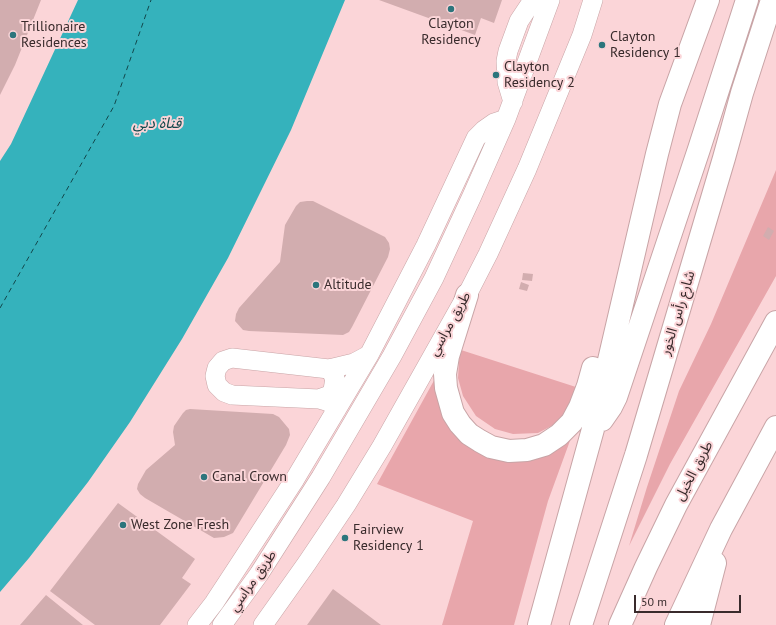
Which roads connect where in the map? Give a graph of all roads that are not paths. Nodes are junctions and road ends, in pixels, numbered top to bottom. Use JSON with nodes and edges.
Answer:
{"nodes":[{"id":1,"x":533,"y":0,"type":"edge"},
{"id":2,"x":550,"y":0,"type":"edge"},
{"id":3,"x":593,"y":0,"type":"edge"},
{"id":4,"x":708,"y":0,"type":"edge"},
{"id":5,"x":747,"y":0,"type":"edge"},
{"id":6,"x":772,"y":0,"type":"edge"},
{"id":7,"x":512,"y":102,"type":"junction"},
{"id":8,"x":506,"y":119,"type":"junction"},
{"id":9,"x":636,"y":239,"type":"junction"},
{"id":10,"x":466,"y":295,"type":"junction"},
{"id":11,"x":776,"y":322,"type":"edge"},
{"id":12,"x":369,"y":355,"type":"junction"},
{"id":13,"x":329,"y":368,"type":"junction"},
{"id":14,"x":319,"y":399,"type":"junction"},
{"id":15,"x":337,"y":409,"type":"junction"},
{"id":16,"x":776,"y":427,"type":"edge"},
{"id":17,"x":593,"y":429,"type":"junction"},
{"id":18,"x":721,"y":529,"type":"junction"},
{"id":19,"x":214,"y":603,"type":"junction"},
{"id":20,"x":226,"y":619,"type":"edge"},
{"id":21,"x":197,"y":625,"type":"edge"},
{"id":22,"x":263,"y":625,"type":"edge"},
{"id":23,"x":539,"y":625,"type":"edge"},
{"id":24,"x":581,"y":625,"type":"edge"},
{"id":25,"x":620,"y":625,"type":"edge"},
{"id":26,"x":676,"y":625,"type":"edge"},
{"id":27,"x":699,"y":625,"type":"edge"}],
"edges":[{"from":1,"to":7,"type":"street"},
{"from":2,"to":7,"type":"street","name":"طريق مراسي"},
{"from":3,"to":10,"type":"street","name":"طريق مراسي"},
{"from":4,"to":9,"type":"highway"},
{"from":5,"to":17,"type":"highway"},
{"from":6,"to":24,"type":"highway","name":"شارع رأس الخور"},
{"from":7,"to":8,"type":"street","name":"طريق مراسي"},
{"from":8,"to":12,"type":"street"},
{"from":8,"to":20,"type":"street","name":"طريق مراسي"},
{"from":9,"to":10,"type":"highway"},
{"from":9,"to":17,"type":"highway"},
{"from":10,"to":22,"type":"street","name":"طريق مراسي"},
{"from":11,"to":25,"type":"highway","name":"طريق الخيل"},
{"from":12,"to":13,"type":"street"},
{"from":12,"to":15,"type":"street"},
{"from":13,"to":14,"type":"street"},
{"from":13,"to":14,"type":"street"},
{"from":14,"to":15,"type":"street"},
{"from":15,"to":19,"type":"street"},
{"from":16,"to":18,"type":"highway"},
{"from":17,"to":23,"type":"highway"},
{"from":18,"to":26,"type":"highway"},
{"from":18,"to":27,"type":"highway"},
{"from":19,"to":20,"type":"street"},
{"from":19,"to":21,"type":"street"}]}
